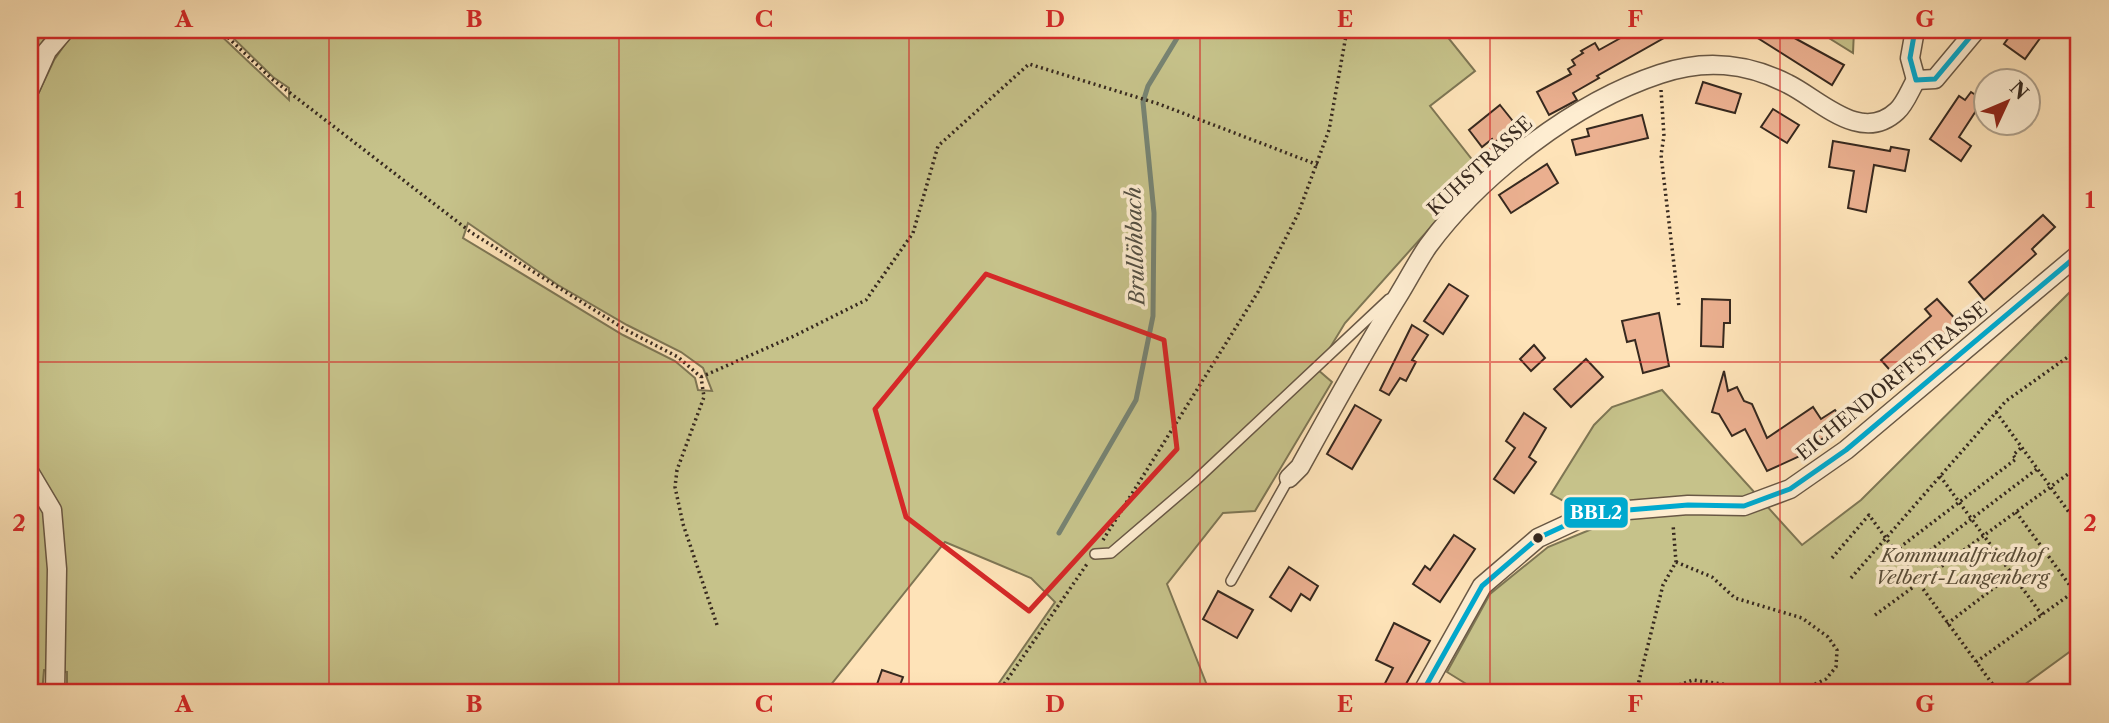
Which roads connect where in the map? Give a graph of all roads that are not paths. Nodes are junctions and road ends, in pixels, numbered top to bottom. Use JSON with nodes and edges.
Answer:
{"nodes":[{"id":1,"x":65,"y":30,"type":"edge"},
{"id":2,"x":1915,"y":30,"type":"edge"},
{"id":3,"x":1976,"y":30,"type":"edge"},
{"id":4,"x":1916,"y":80,"type":"junction"},
{"id":5,"x":30,"y":89,"type":"edge"},
{"id":6,"x":2079,"y":254,"type":"edge"},
{"id":7,"x":1406,"y":283,"type":"junction"},
{"id":8,"x":30,"y":473,"type":"edge"},
{"id":9,"x":1289,"y":478,"type":"joint"},
{"id":10,"x":1095,"y":554,"type":"road end"},
{"id":11,"x":1231,"y":581,"type":"dead end"},
{"id":12,"x":55,"y":693,"type":"edge"},
{"id":13,"x":1422,"y":693,"type":"edge"}],
"edges":[{"from":1,"to":5,"type":"street"},
{"from":2,"to":4,"type":"street"},
{"from":3,"to":4,"type":"street"},
{"from":4,"to":7,"type":"street","name":"KUHSTRASSE"},
{"from":6,"to":13,"type":"street","name":"EICHENDORFFSTRASSE"},
{"from":7,"to":9,"type":"street","name":"KUHSTRASSE"},
{"from":7,"to":10,"type":"lane"},
{"from":8,"to":12,"type":"street"},
{"from":9,"to":11,"type":"lane"}]}
